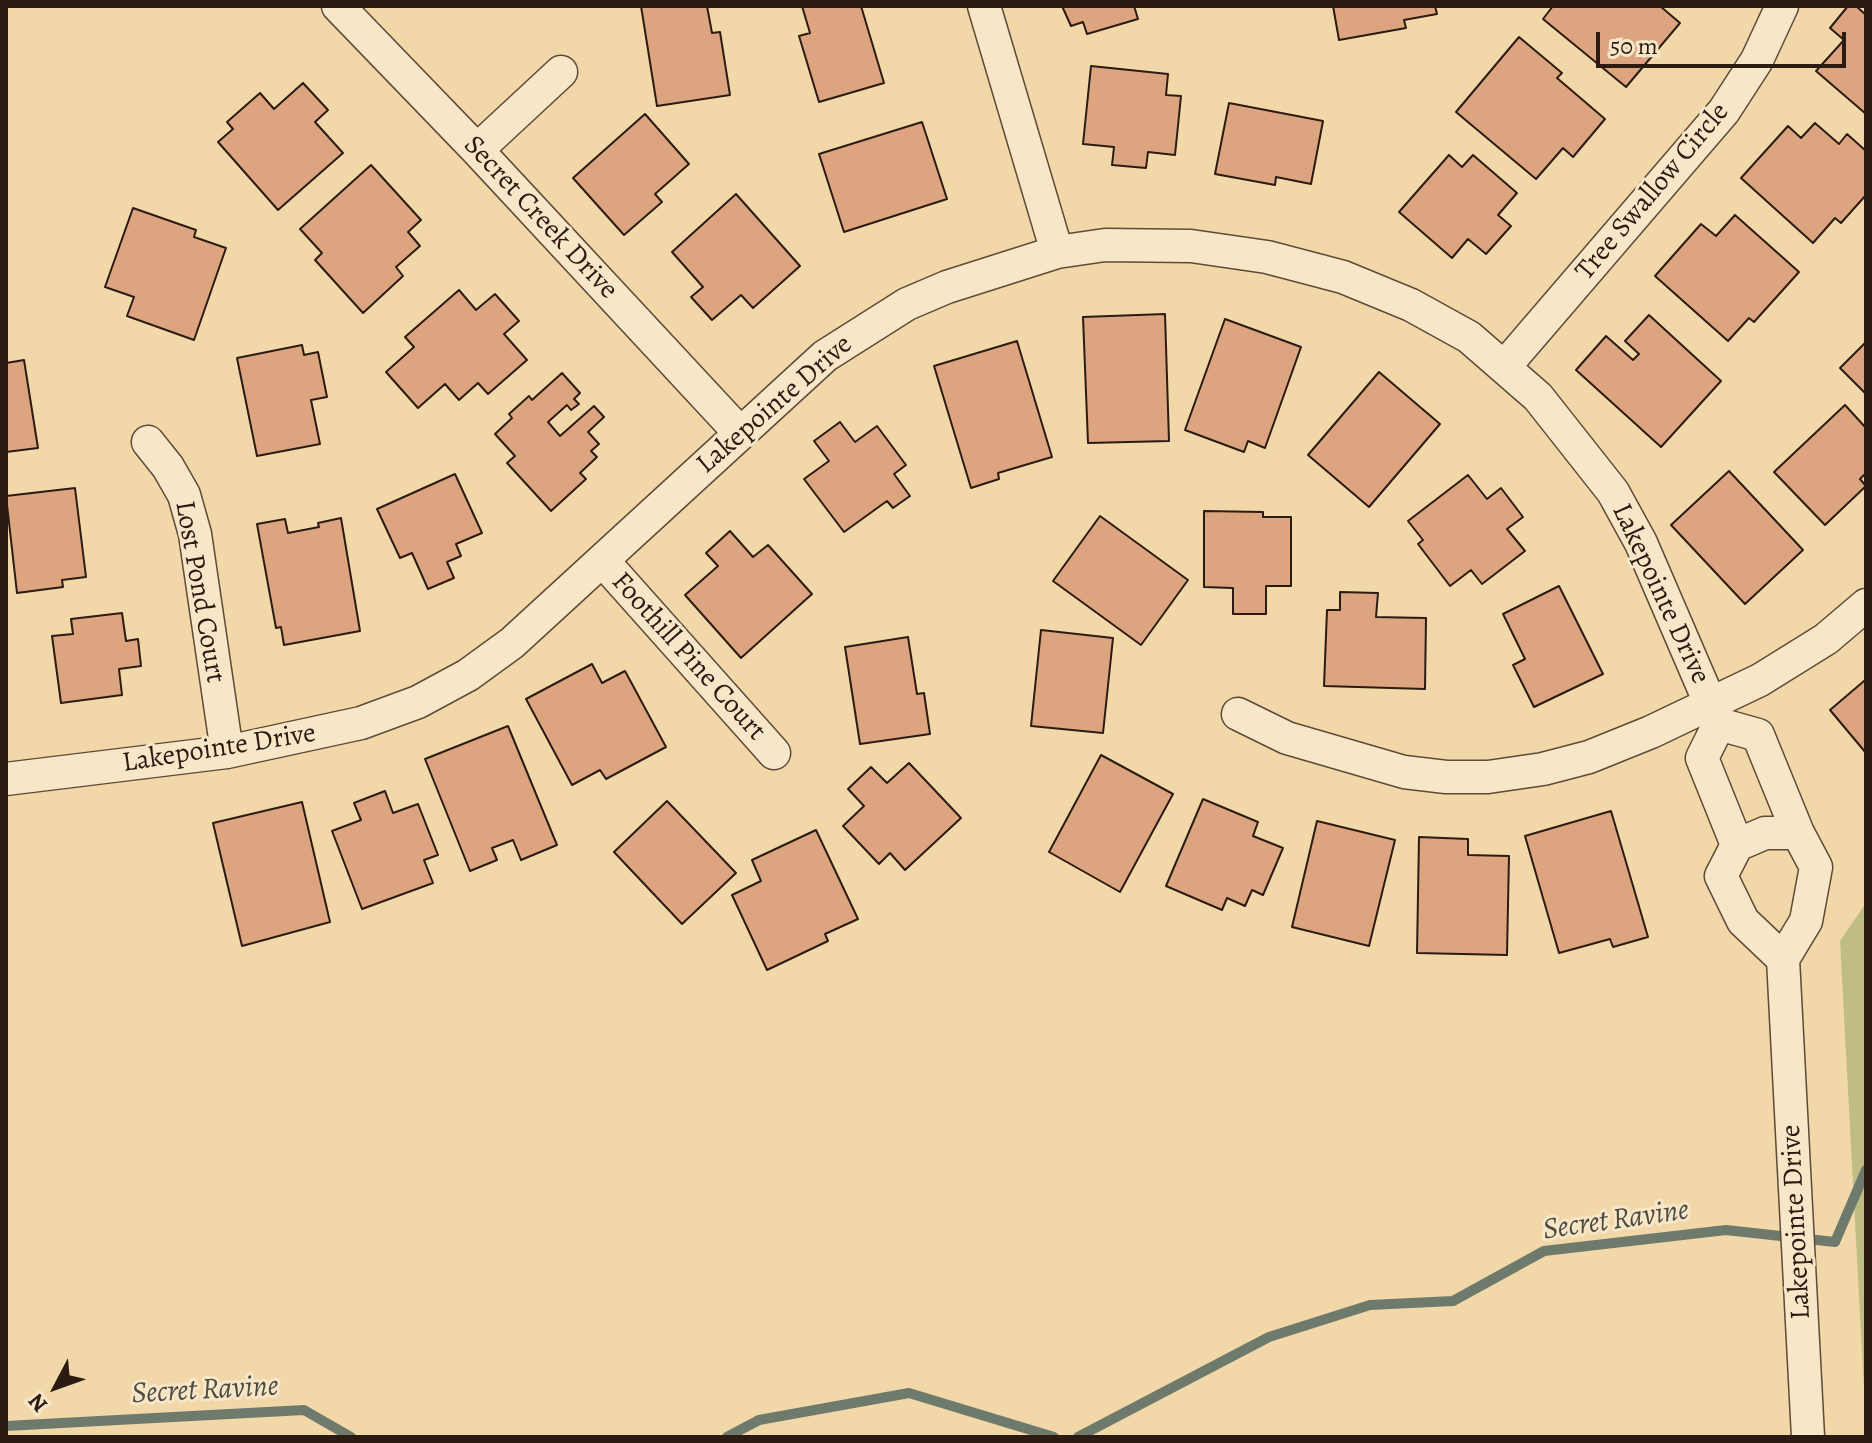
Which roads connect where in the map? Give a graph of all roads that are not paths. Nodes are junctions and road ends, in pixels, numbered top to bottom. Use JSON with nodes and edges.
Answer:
{"nodes":[{"id":1,"x":338,"y":6,"type":"edge"},
{"id":2,"x":984,"y":6,"type":"edge"},
{"id":3,"x":1782,"y":6,"type":"edge"},
{"id":4,"x":561,"y":72,"type":"dead end"},
{"id":5,"x":477,"y":150,"type":"junction"},
{"id":6,"x":1057,"y":252,"type":"junction"},
{"id":7,"x":1505,"y":366,"type":"junction"},
{"id":8,"x":740,"y":433,"type":"junction"},
{"id":9,"x":148,"y":442,"type":"dead end"},
{"id":10,"x":603,"y":561,"type":"junction"},
{"id":11,"x":1866,"y":605,"type":"edge"},
{"id":12,"x":1238,"y":714,"type":"dead end"},
{"id":13,"x":1714,"y":714,"type":"junction"},
{"id":14,"x":227,"y":752,"type":"junction"},
{"id":15,"x":774,"y":753,"type":"dead end"},
{"id":16,"x":6,"y":779,"type":"edge"},
{"id":17,"x":1798,"y":833,"type":"junction"},
{"id":18,"x":1737,"y":845,"type":"junction"},
{"id":19,"x":1783,"y":959,"type":"junction"},
{"id":20,"x":1808,"y":1437,"type":"edge"}],
"edges":[{"from":1,"to":5,"type":"street","name":"Secret Creek Drive"},
{"from":2,"to":6,"type":"street"},
{"from":3,"to":7,"type":"street","name":"Tree Swallow Circle"},
{"from":4,"to":5,"type":"street"},
{"from":5,"to":8,"type":"street","name":"Secret Creek Drive"},
{"from":6,"to":7,"type":"street","name":"Lakepointe Drive"},
{"from":6,"to":8,"type":"street","name":"Lakepointe Drive"},
{"from":7,"to":13,"type":"street","name":"Lakepointe Drive"},
{"from":8,"to":10,"type":"street","name":"Lakepointe Drive"},
{"from":9,"to":14,"type":"street","name":"Lost Pond Court"},
{"from":10,"to":14,"type":"street","name":"Lakepointe Drive"},
{"from":10,"to":15,"type":"street","name":"Foothill Pine Court"},
{"from":11,"to":13,"type":"street"},
{"from":12,"to":13,"type":"street"},
{"from":13,"to":17,"type":"street"},
{"from":13,"to":18,"type":"street"},
{"from":14,"to":16,"type":"street","name":"Lakepointe Drive"},
{"from":17,"to":18,"type":"street"},
{"from":17,"to":19,"type":"street"},
{"from":18,"to":19,"type":"street"},
{"from":19,"to":20,"type":"street","name":"Lakepointe Drive"}]}
